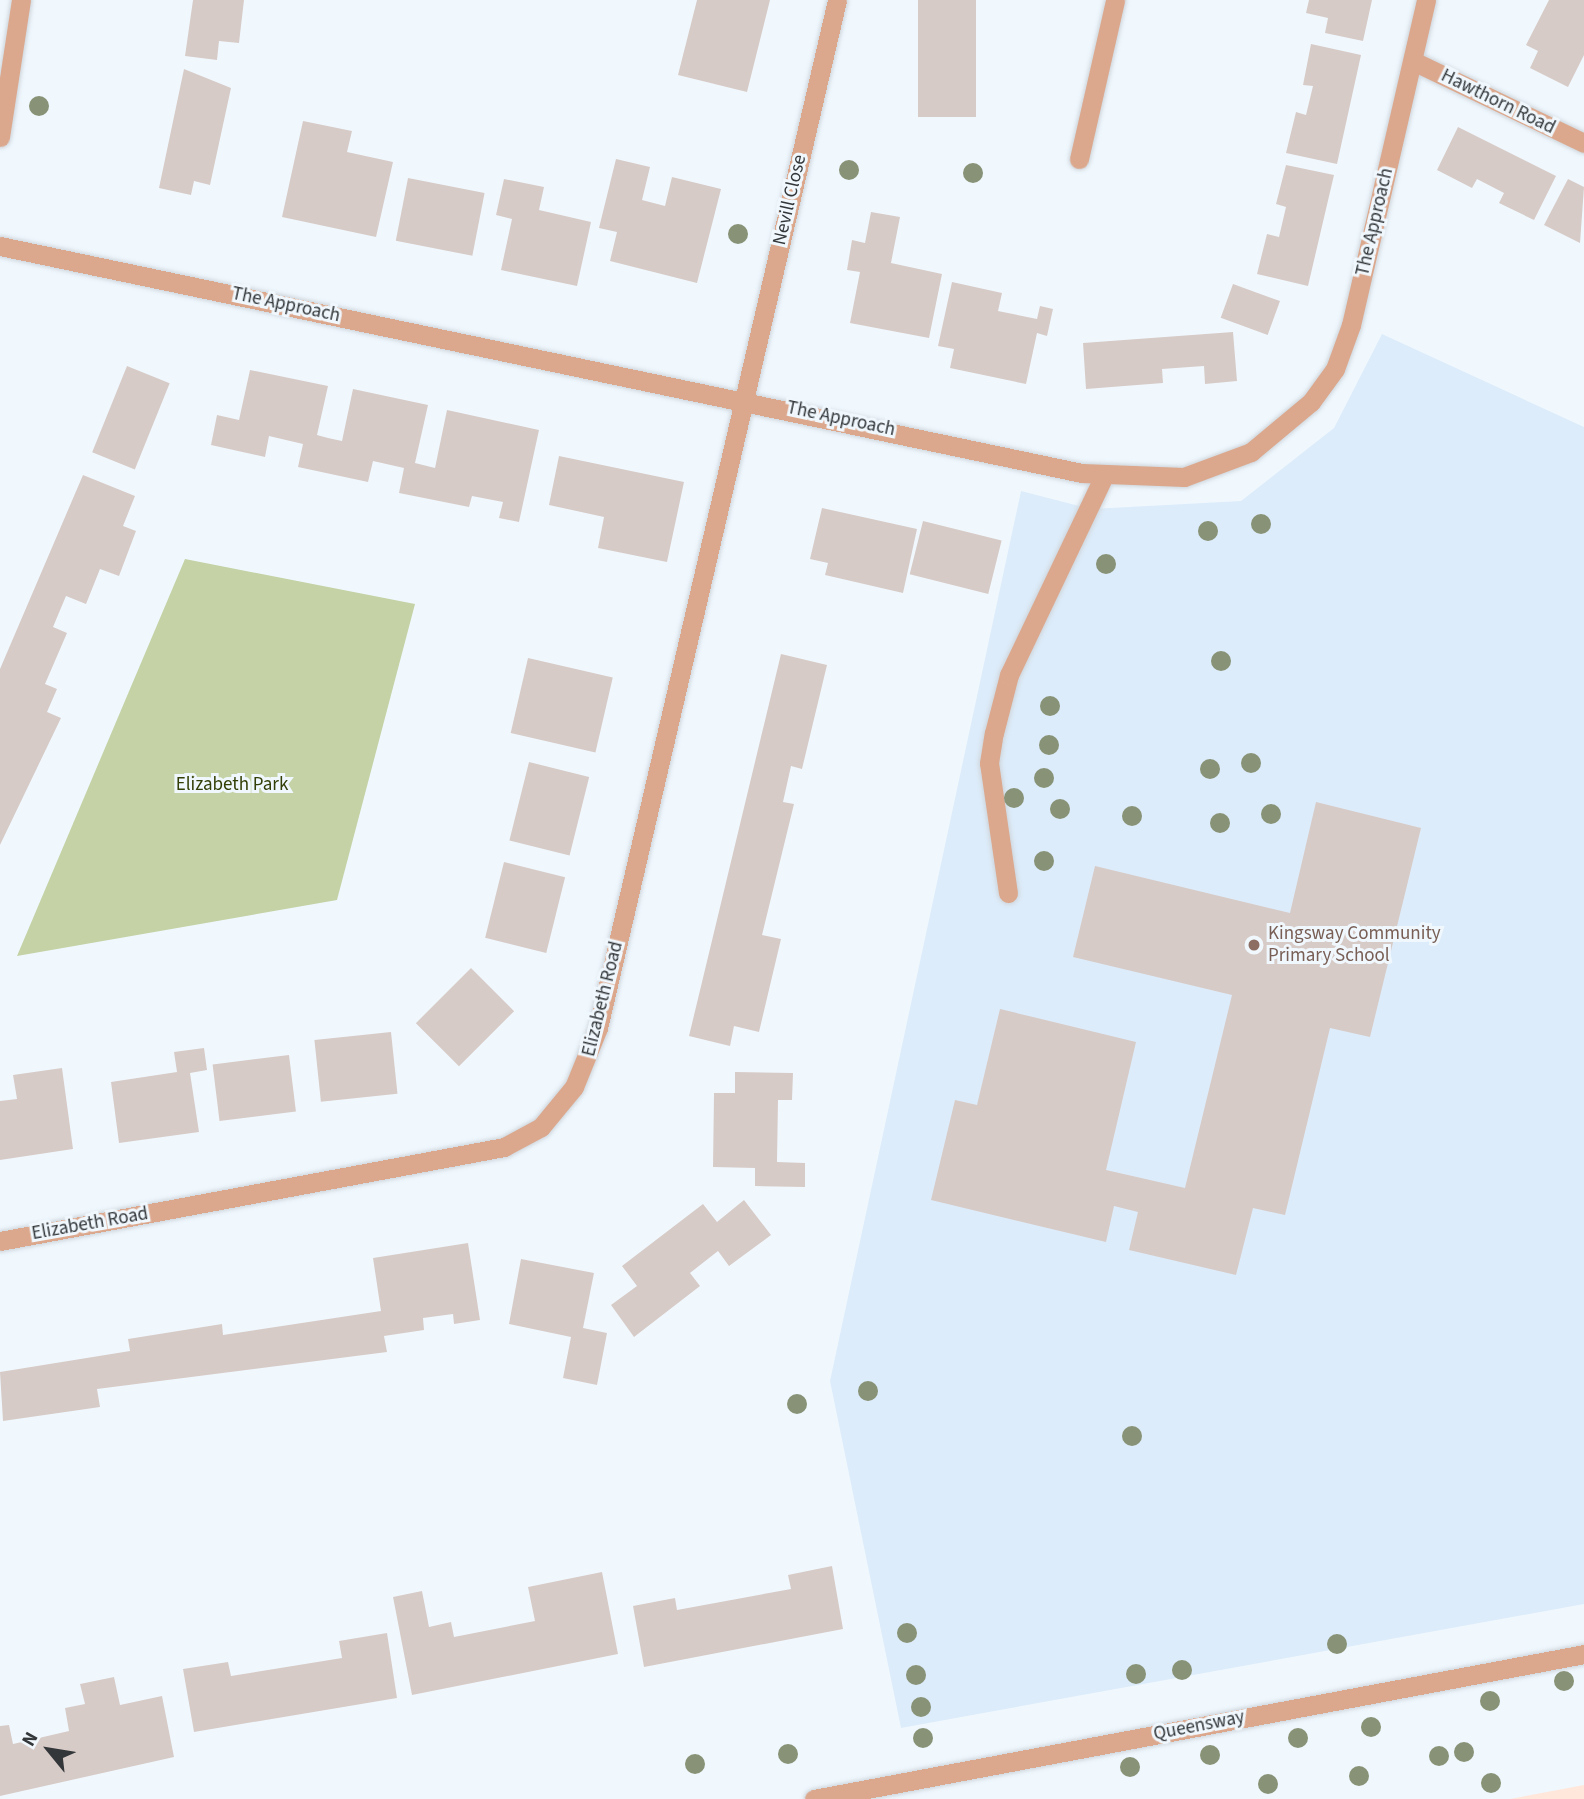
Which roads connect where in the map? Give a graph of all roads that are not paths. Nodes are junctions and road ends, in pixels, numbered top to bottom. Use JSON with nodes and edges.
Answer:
{"nodes":[{"id":1,"x":22,"y":0,"type":"edge"},
{"id":2,"x":837,"y":0,"type":"edge"},
{"id":3,"x":1115,"y":0,"type":"edge"},
{"id":4,"x":1426,"y":0,"type":"edge"},
{"id":5,"x":1413,"y":61,"type":"junction"},
{"id":6,"x":0,"y":137,"type":"edge"},
{"id":7,"x":1584,"y":143,"type":"edge"},
{"id":8,"x":1079,"y":159,"type":"dead end"},
{"id":9,"x":0,"y":246,"type":"edge"},
{"id":10,"x":743,"y":399,"type":"junction"},
{"id":11,"x":1104,"y":476,"type":"junction"},
{"id":12,"x":1009,"y":893,"type":"dead end"},
{"id":13,"x":0,"y":1241,"type":"edge"},
{"id":14,"x":1584,"y":1654,"type":"edge"},
{"id":15,"x":814,"y":1799,"type":"edge"}],
"edges":[{"from":1,"to":6,"type":"street"},
{"from":2,"to":10,"type":"street","name":"Nevill Close"},
{"from":3,"to":8,"type":"street"},
{"from":4,"to":5,"type":"street","name":"The Approach"},
{"from":5,"to":7,"type":"street","name":"Hawthorn Road"},
{"from":5,"to":11,"type":"street","name":"The Approach"},
{"from":9,"to":10,"type":"street","name":"The Approach"},
{"from":10,"to":11,"type":"street","name":"The Approach"},
{"from":10,"to":13,"type":"street","name":"Elizabeth Road"},
{"from":11,"to":12,"type":"street"},
{"from":14,"to":15,"type":"street","name":"Queensway"}]}
